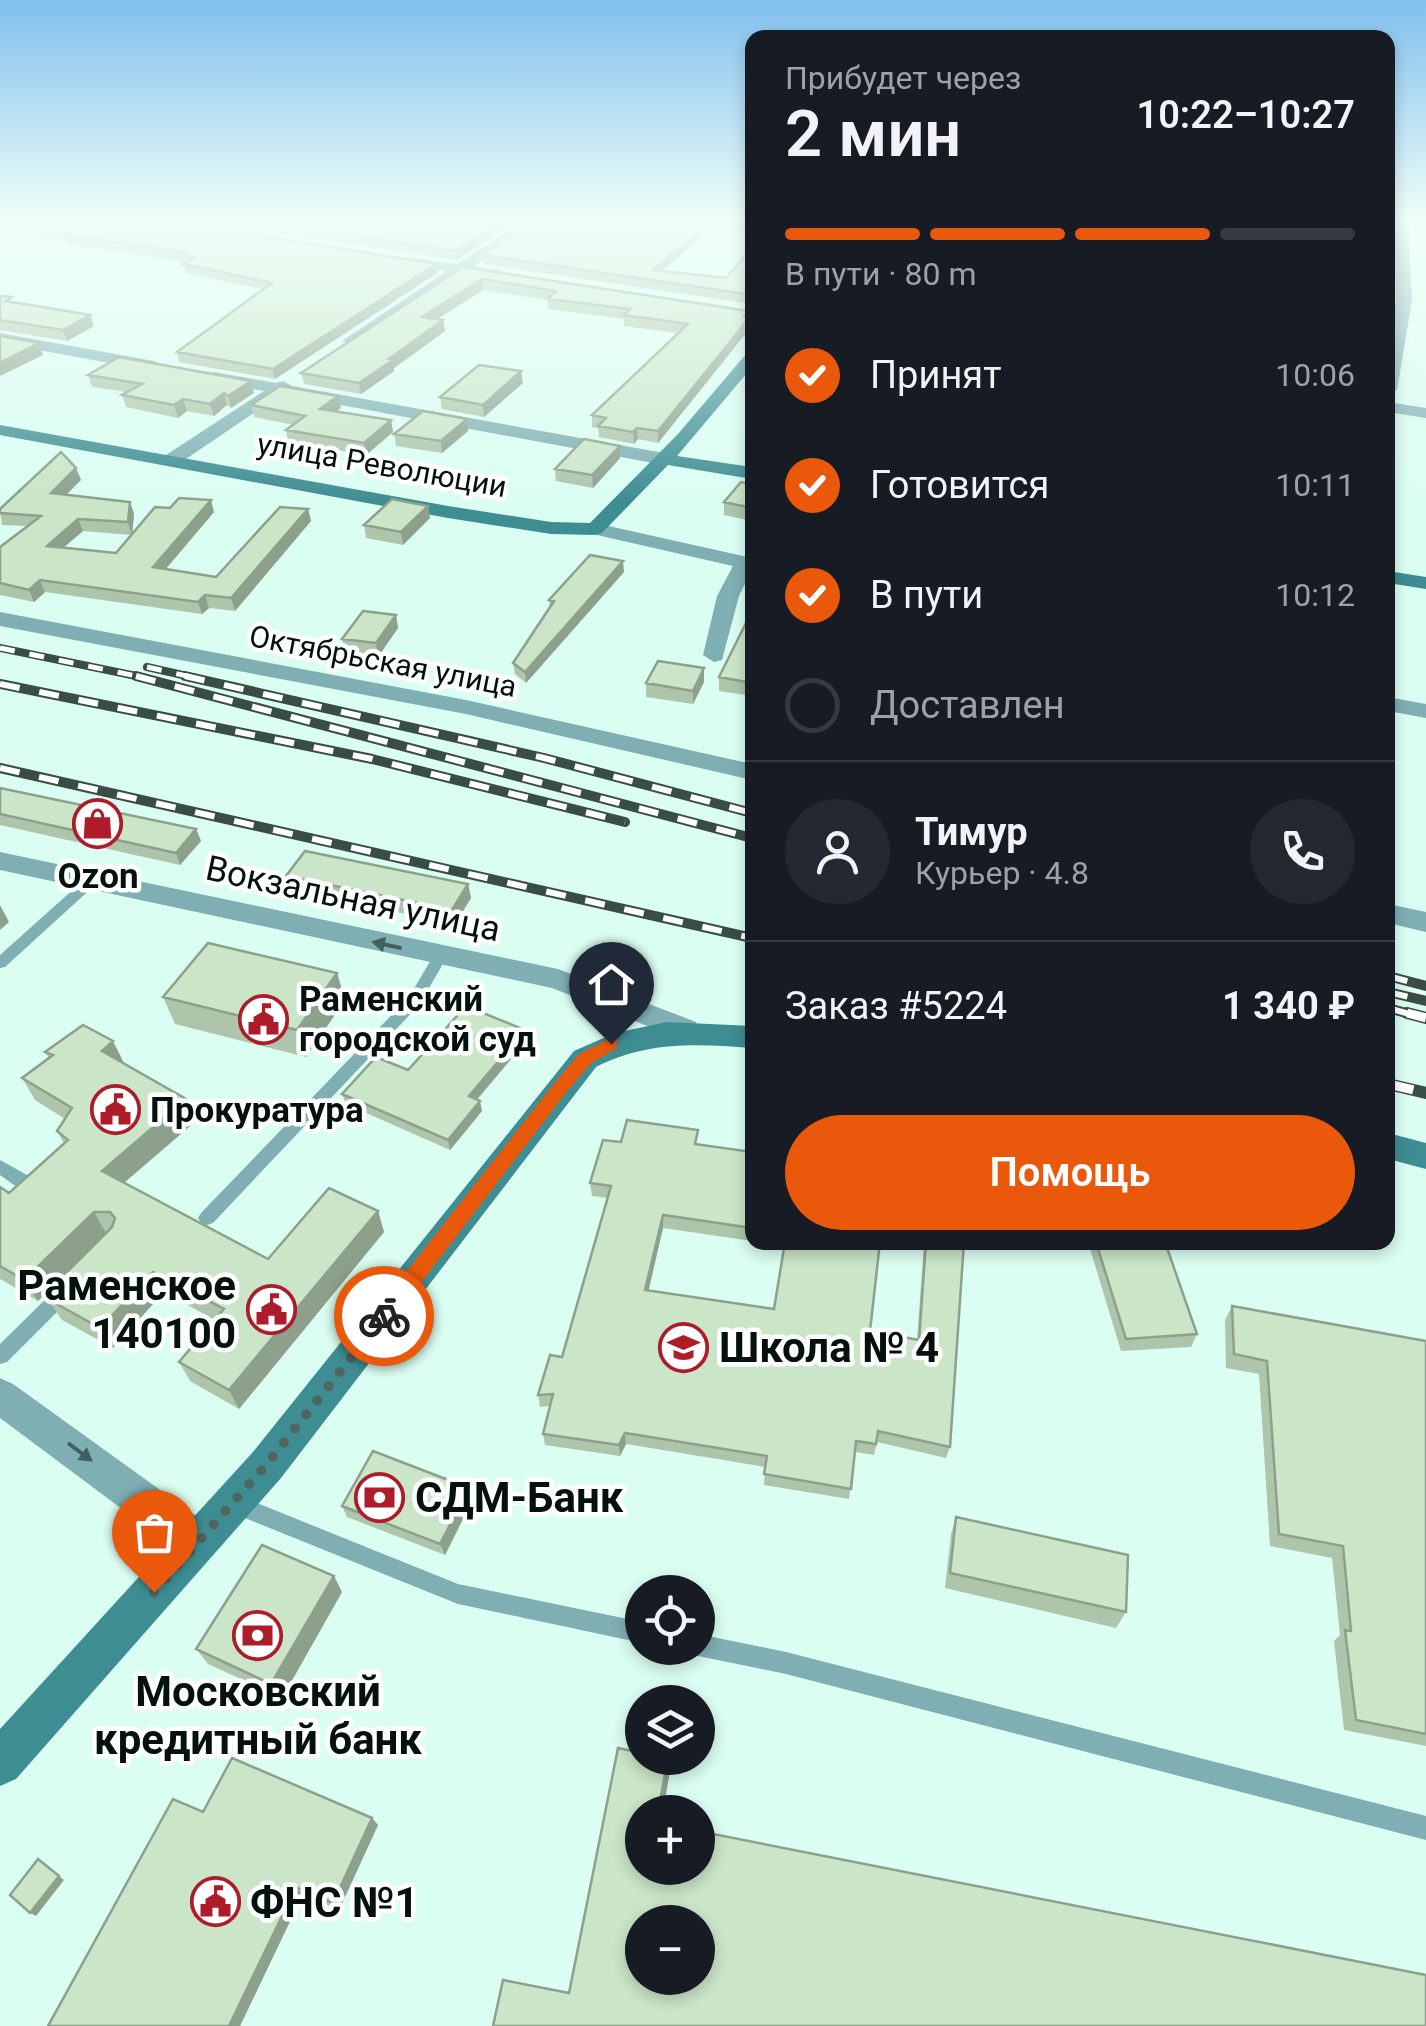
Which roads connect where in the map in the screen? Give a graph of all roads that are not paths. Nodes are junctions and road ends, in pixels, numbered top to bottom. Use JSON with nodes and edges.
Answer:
{"nodes":[{"id":1,"x":391,"y":314,"type":"edge"},
{"id":2,"x":1402,"y":314,"type":"edge"},
{"id":3,"x":0,"y":338,"type":"edge"},
{"id":4,"x":1395,"y":351,"type":"edge"},
{"id":5,"x":328,"y":356,"type":"edge"},
{"id":6,"x":745,"y":364,"type":"edge"},
{"id":7,"x":295,"y":378,"type":"dead end"},
{"id":8,"x":279,"y":389,"type":"junction"},
{"id":9,"x":1395,"y":408,"type":"edge"},
{"id":10,"x":1426,"y":412,"type":"edge"},
{"id":11,"x":0,"y":430,"type":"edge"},
{"id":12,"x":664,"y":459,"type":"junction"},
{"id":13,"x":173,"y":460,"type":"junction"},
{"id":14,"x":745,"y":472,"type":"edge"},
{"id":15,"x":595,"y":529,"type":"junction"},
{"id":16,"x":745,"y":562,"type":"edge"},
{"id":17,"x":745,"y":569,"type":"edge"},
{"id":18,"x":1395,"y":577,"type":"edge"},
{"id":19,"x":1426,"y":583,"type":"edge"},
{"id":20,"x":0,"y":619,"type":"edge"},
{"id":21,"x":714,"y":655,"type":"dead end"},
{"id":22,"x":1395,"y":705,"type":"edge"},
{"id":23,"x":1426,"y":712,"type":"edge"},
{"id":24,"x":745,"y":770,"type":"edge"},
{"id":25,"x":0,"y":861,"type":"edge"},
{"id":26,"x":91,"y":882,"type":"junction"},
{"id":27,"x":1395,"y":915,"type":"edge"},
{"id":28,"x":1426,"y":922,"type":"edge"},
{"id":29,"x":440,"y":957,"type":"junction"},
{"id":30,"x":0,"y":962,"type":"edge"},
{"id":31,"x":685,"y":1030,"type":"junction"},
{"id":32,"x":745,"y":1036,"type":"edge"},
{"id":33,"x":1395,"y":1148,"type":"edge"},
{"id":34,"x":1426,"y":1156,"type":"edge"},
{"id":35,"x":0,"y":1167,"type":"edge"},
{"id":36,"x":30,"y":1185,"type":"edge"},
{"id":37,"x":208,"y":1218,"type":"dead end"},
{"id":38,"x":77,"y":1280,"type":"edge"},
{"id":39,"x":0,"y":1356,"type":"edge"},
{"id":40,"x":0,"y":1396,"type":"edge"},
{"id":41,"x":233,"y":1504,"type":"junction"},
{"id":42,"x":200,"y":1542,"type":"junction"},
{"id":43,"x":625,"y":1629,"type":"edge"},
{"id":44,"x":715,"y":1648,"type":"edge"},
{"id":45,"x":0,"y":1763,"type":"edge"},
{"id":46,"x":1426,"y":1828,"type":"edge"}],
"edges":[{"from":1,"to":5,"type":"street"},
{"from":2,"to":4,"type":"street"},
{"from":3,"to":8,"type":"street"},
{"from":6,"to":12,"type":"street"},
{"from":7,"to":8,"type":"street"},
{"from":8,"to":12,"type":"street"},
{"from":8,"to":13,"type":"street"},
{"from":9,"to":10,"type":"street"},
{"from":11,"to":13,"type":"street","name":"улица Революции"},
{"from":12,"to":14,"type":"street"},
{"from":12,"to":15,"type":"street"},
{"from":13,"to":15,"type":"street","name":"улица Революции"},
{"from":15,"to":16,"type":"street","name":"улица Революции"},
{"from":17,"to":21,"type":"street"},
{"from":18,"to":19,"type":"street"},
{"from":20,"to":24,"type":"street","name":"Октябрьская улица"},
{"from":22,"to":23,"type":"street"},
{"from":25,"to":26,"type":"street","name":"Вокзальная улица"},
{"from":29,"to":26,"type":"street","name":"Вокзальная улица","one_way":true},
{"from":26,"to":30,"type":"lane"},
{"from":27,"to":28,"type":"street"},
{"from":29,"to":31,"type":"street","name":"Вокзальная улица"},
{"from":29,"to":37,"type":"lane"},
{"from":31,"to":32,"type":"street"},
{"from":31,"to":41,"type":"street"},
{"from":33,"to":34,"type":"street"},
{"from":35,"to":36,"type":"lane"},
{"from":38,"to":39,"type":"lane"},
{"from":40,"to":42,"type":"street","one_way":true},
{"from":41,"to":42,"type":"street"},
{"from":41,"to":43,"type":"lane"},
{"from":42,"to":45,"type":"street"},
{"from":44,"to":46,"type":"lane"}]}
